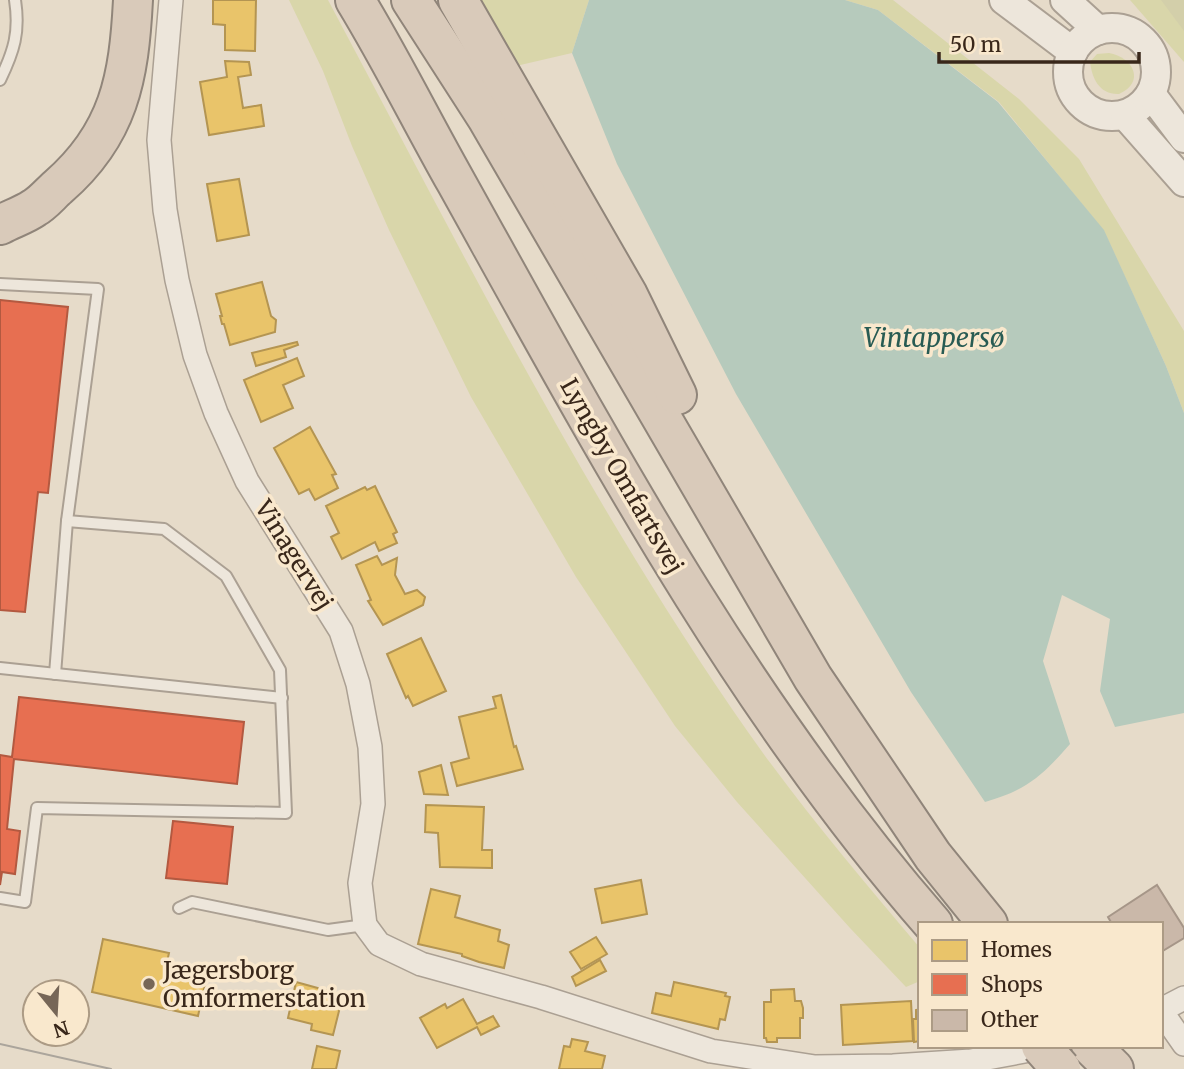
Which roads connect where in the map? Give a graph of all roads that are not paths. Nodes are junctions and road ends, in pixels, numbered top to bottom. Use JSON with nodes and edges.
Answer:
{"nodes":[{"id":1,"x":15,"y":0,"type":"edge"},
{"id":2,"x":134,"y":0,"type":"edge"},
{"id":3,"x":171,"y":0,"type":"edge"},
{"id":4,"x":355,"y":0,"type":"edge"},
{"id":5,"x":411,"y":0,"type":"edge"},
{"id":6,"x":458,"y":0,"type":"edge"},
{"id":7,"x":1004,"y":0,"type":"edge"},
{"id":8,"x":1065,"y":0,"type":"edge"},
{"id":9,"x":1098,"y":30,"type":"junction"},
{"id":10,"x":1073,"y":52,"type":"junction"},
{"id":11,"x":0,"y":79,"type":"edge"},
{"id":12,"x":1151,"y":94,"type":"junction"},
{"id":13,"x":1125,"y":115,"type":"junction"},
{"id":14,"x":1184,"y":138,"type":"edge"},
{"id":15,"x":1184,"y":182,"type":"edge"},
{"id":16,"x":0,"y":225,"type":"edge"},
{"id":17,"x":0,"y":284,"type":"edge"},
{"id":18,"x":67,"y":522,"type":"junction"},
{"id":19,"x":0,"y":668,"type":"edge"},
{"id":20,"x":55,"y":674,"type":"junction"},
{"id":21,"x":813,"y":678,"type":"junction"},
{"id":22,"x":282,"y":698,"type":"junction"},
{"id":23,"x":0,"y":898,"type":"edge"},
{"id":24,"x":179,"y":908,"type":"dead end"},
{"id":25,"x":931,"y":922,"type":"edge"},
{"id":26,"x":986,"y":922,"type":"edge"},
{"id":27,"x":365,"y":925,"type":"junction"},
{"id":28,"x":1184,"y":998,"type":"edge"},
{"id":29,"x":1163,"y":1009,"type":"edge"},
{"id":30,"x":1163,"y":1013,"type":"edge"},
{"id":31,"x":1184,"y":1044,"type":"edge"},
{"id":32,"x":1041,"y":1048,"type":"edge"},
{"id":33,"x":1043,"y":1048,"type":"edge"},
{"id":34,"x":1061,"y":1069,"type":"edge"}],
"edges":[{"from":1,"to":11,"type":"lane"},
{"from":2,"to":16,"type":"highway"},
{"from":3,"to":27,"type":"street","name":"Vinagervej"},
{"from":4,"to":25,"type":"highway","name":"Lyngby Omfartsvej"},
{"from":5,"to":21,"type":"highway"},
{"from":6,"to":21,"type":"highway"},
{"from":7,"to":10,"type":"street"},
{"from":8,"to":9,"type":"street"},
{"from":9,"to":10,"type":"street"},
{"from":9,"to":12,"type":"street"},
{"from":10,"to":13,"type":"street"},
{"from":12,"to":13,"type":"street"},
{"from":12,"to":14,"type":"street"},
{"from":13,"to":15,"type":"street"},
{"from":17,"to":18,"type":"lane"},
{"from":18,"to":20,"type":"lane"},
{"from":18,"to":22,"type":"lane"},
{"from":19,"to":20,"type":"lane"},
{"from":20,"to":22,"type":"lane"},
{"from":21,"to":26,"type":"highway"},
{"from":22,"to":23,"type":"lane"},
{"from":24,"to":27,"type":"lane"},
{"from":27,"to":32,"type":"street"},
{"from":28,"to":29,"type":"street"},
{"from":30,"to":31,"type":"street"},
{"from":33,"to":34,"type":"highway","bridge":true}]}
